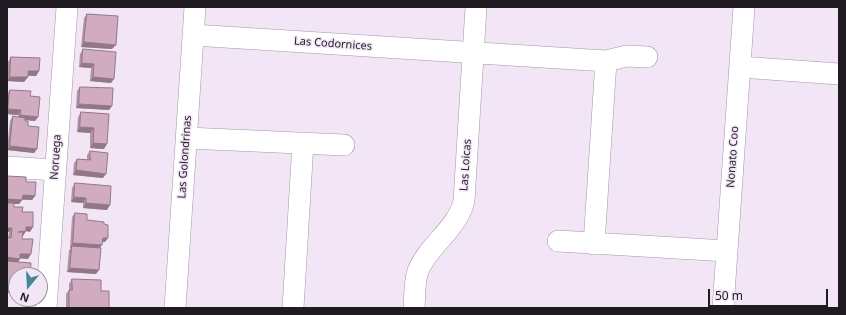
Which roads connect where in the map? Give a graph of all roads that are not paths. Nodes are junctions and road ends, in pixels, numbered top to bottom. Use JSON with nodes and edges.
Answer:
{"nodes":[{"id":1,"x":67,"y":7,"type":"edge"},
{"id":2,"x":195,"y":7,"type":"edge"},
{"id":3,"x":476,"y":7,"type":"edge"},
{"id":4,"x":744,"y":7,"type":"edge"},
{"id":5,"x":193,"y":35,"type":"junction"},
{"id":6,"x":473,"y":52,"type":"junction"},
{"id":7,"x":647,"y":56,"type":"dead end"},
{"id":8,"x":606,"y":61,"type":"junction"},
{"id":9,"x":740,"y":67,"type":"junction"},
{"id":10,"x":839,"y":74,"type":"edge"},
{"id":11,"x":186,"y":138,"type":"junction"},
{"id":12,"x":303,"y":143,"type":"junction"},
{"id":13,"x":344,"y":145,"type":"dead end"},
{"id":14,"x":7,"y":167,"type":"edge"},
{"id":15,"x":55,"y":170,"type":"junction"},
{"id":16,"x":558,"y":241,"type":"dead end"},
{"id":17,"x":594,"y":244,"type":"junction"},
{"id":18,"x":727,"y":251,"type":"junction"},
{"id":19,"x":46,"y":308,"type":"edge"},
{"id":20,"x":175,"y":308,"type":"edge"},
{"id":21,"x":293,"y":308,"type":"edge"},
{"id":22,"x":414,"y":308,"type":"edge"},
{"id":23,"x":723,"y":308,"type":"edge"}],
"edges":[{"from":1,"to":15,"type":"street","name":"Noruega"},
{"from":2,"to":5,"type":"street","name":"Las Golondrinas"},
{"from":3,"to":6,"type":"street","name":"Las Loicas"},
{"from":4,"to":9,"type":"street","name":"Nonato Coo"},
{"from":5,"to":6,"type":"street","name":"Las Codornices"},
{"from":5,"to":11,"type":"street","name":"Las Golondrinas"},
{"from":6,"to":8,"type":"street","name":"Las Codornices"},
{"from":6,"to":22,"type":"street","name":"Las Loicas"},
{"from":7,"to":8,"type":"street","name":"Las Codornices"},
{"from":8,"to":17,"type":"street"},
{"from":9,"to":10,"type":"street"},
{"from":9,"to":18,"type":"street","name":"Nonato Coo"},
{"from":11,"to":12,"type":"street"},
{"from":11,"to":20,"type":"street","name":"Las Golondrinas"},
{"from":12,"to":13,"type":"street"},
{"from":12,"to":21,"type":"street"},
{"from":14,"to":15,"type":"street"},
{"from":15,"to":19,"type":"street","name":"Noruega"},
{"from":16,"to":17,"type":"street"},
{"from":17,"to":18,"type":"street"},
{"from":18,"to":23,"type":"street","name":"Nonato Coo"}]}
